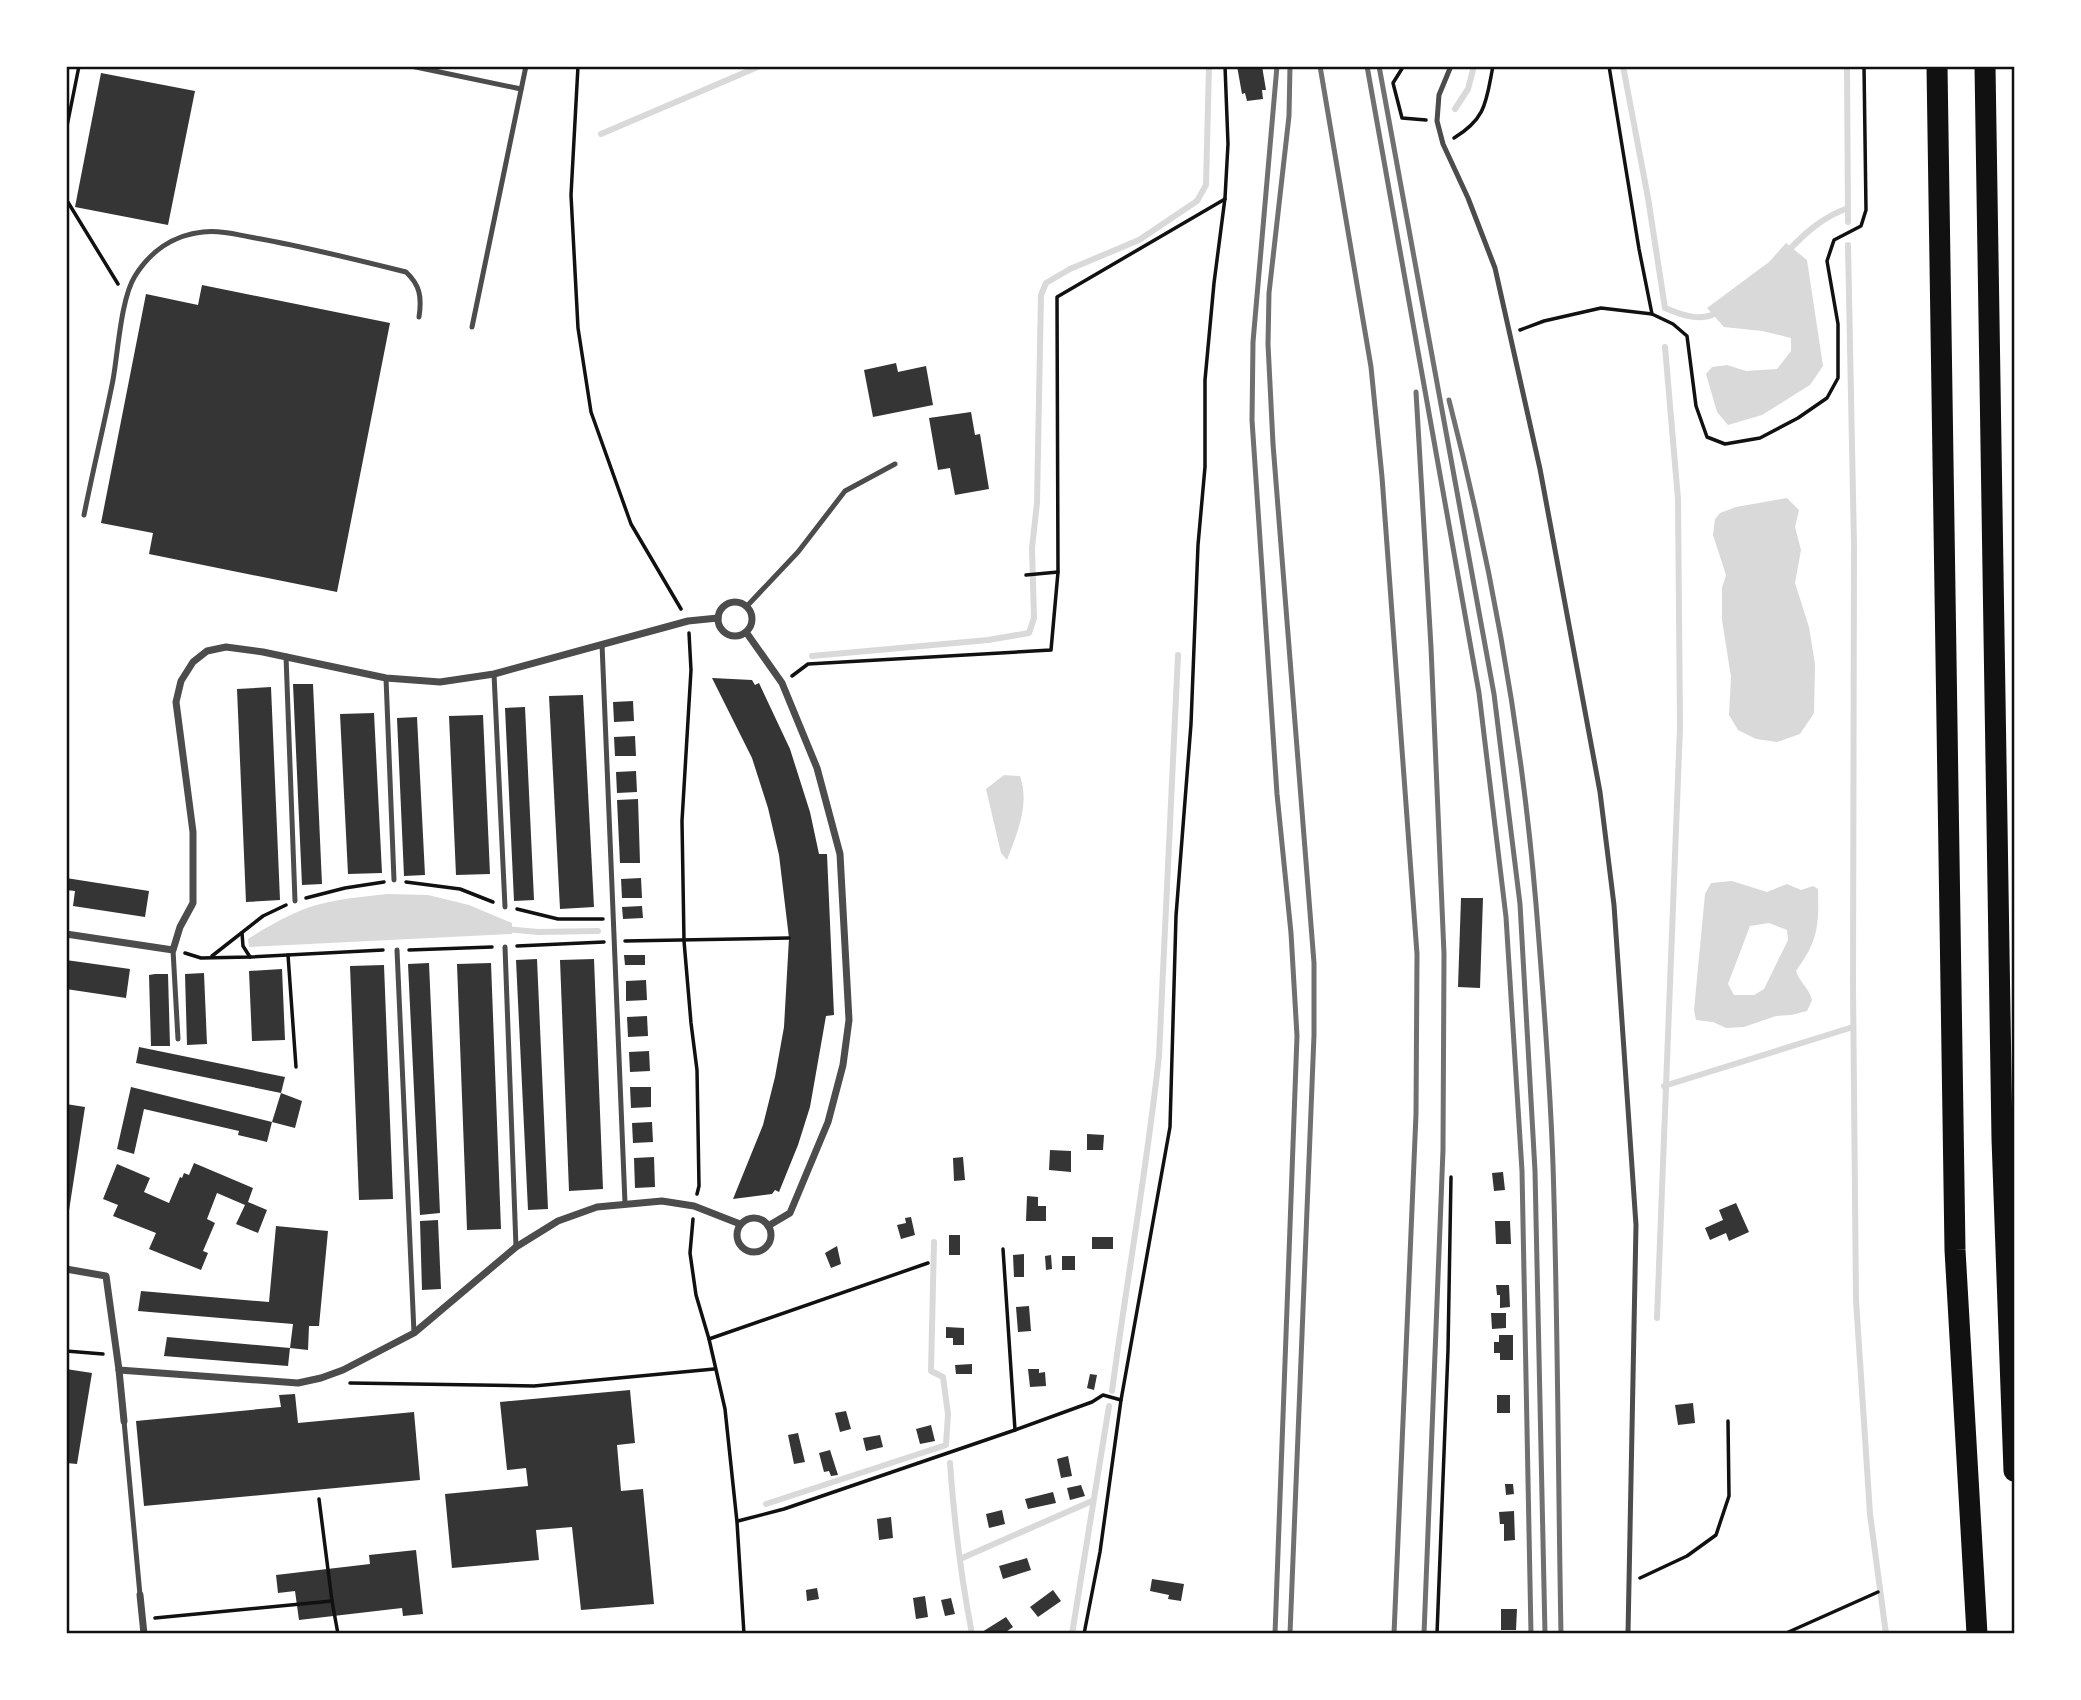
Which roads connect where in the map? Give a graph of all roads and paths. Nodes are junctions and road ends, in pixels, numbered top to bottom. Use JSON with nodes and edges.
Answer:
{"nodes":[{"id":1,"x":79,"y":66,"type":"edge"},
{"id":2,"x":411,"y":66,"type":"edge"},
{"id":3,"x":526,"y":66,"type":"edge"},
{"id":4,"x":578,"y":66,"type":"edge"},
{"id":5,"x":1225,"y":66,"type":"edge"},
{"id":6,"x":1451,"y":66,"type":"edge"},
{"id":7,"x":1493,"y":66,"type":"edge"},
{"id":8,"x":1609,"y":66,"type":"edge"},
{"id":9,"x":1864,"y":66,"type":"edge"},
{"id":10,"x":1937,"y":66,"type":"edge"},
{"id":11,"x":1985,"y":66,"type":"edge"},
{"id":12,"x":1403,"y":67,"type":"edge"},
{"id":13,"x":521,"y":89,"type":"junction"},
{"id":14,"x":1437,"y":121,"type":"junction"},
{"id":15,"x":66,"y":131,"type":"edge"},
{"id":16,"x":1443,"y":144,"type":"junction"},
{"id":17,"x":1225,"y":198,"type":"junction"},
{"id":18,"x":66,"y":199,"type":"edge"},
{"id":19,"x":127,"y":298,"type":"junction"},
{"id":20,"x":1652,"y":314,"type":"junction"},
{"id":21,"x":419,"y":317,"type":"dead end"},
{"id":22,"x":472,"y":327,"type":"dead end"},
{"id":23,"x":1510,"y":334,"type":"junction"},
{"id":24,"x":895,"y":464,"type":"dead end"},
{"id":25,"x":84,"y":515,"type":"dead end"},
{"id":26,"x":1058,"y":572,"type":"junction"},
{"id":27,"x":1026,"y":575,"type":"dead end"},
{"id":28,"x":747,"y":606,"type":"junction"},
{"id":29,"x":718,"y":618,"type":"junction"},
{"id":30,"x":688,"y":621,"type":"junction"},
{"id":31,"x":746,"y":632,"type":"junction"},
{"id":32,"x":602,"y":643,"type":"junction"},
{"id":33,"x":286,"y":656,"type":"junction"},
{"id":34,"x":808,"y":664,"type":"dead end"},
{"id":35,"x":494,"y":674,"type":"junction"},
{"id":36,"x":386,"y":678,"type":"junction"},
{"id":37,"x":394,"y":880,"type":"junction"},
{"id":38,"x":295,"y":901,"type":"junction"},
{"id":39,"x":505,"y":907,"type":"junction"},
{"id":40,"x":611,"y":919,"type":"junction"},
{"id":41,"x":242,"y":931,"type":"junction"},
{"id":42,"x":66,"y":934,"type":"edge"},
{"id":43,"x":789,"y":939,"type":"dead end"},
{"id":44,"x":614,"y":941,"type":"junction"},
{"id":45,"x":684,"y":941,"type":"junction"},
{"id":46,"x":505,"y":947,"type":"junction"},
{"id":47,"x":173,"y":950,"type":"junction"},
{"id":48,"x":397,"y":950,"type":"junction"},
{"id":49,"x":288,"y":955,"type":"junction"},
{"id":50,"x":210,"y":957,"type":"junction"},
{"id":51,"x":250,"y":957,"type":"junction"},
{"id":52,"x":178,"y":1039,"type":"dead end"},
{"id":53,"x":296,"y":1067,"type":"dead end"},
{"id":54,"x":1451,"y":1177,"type":"dead end"},
{"id":55,"x":625,"y":1203,"type":"junction"},
{"id":56,"x":694,"y":1206,"type":"junction"},
{"id":57,"x":740,"y":1224,"type":"junction"},
{"id":58,"x":768,"y":1226,"type":"junction"},
{"id":59,"x":516,"y":1247,"type":"junction"},
{"id":60,"x":1003,"y":1249,"type":"dead end"},
{"id":61,"x":929,"y":1264,"type":"dead end"},
{"id":62,"x":66,"y":1269,"type":"edge"},
{"id":63,"x":414,"y":1333,"type":"junction"},
{"id":64,"x":709,"y":1339,"type":"junction"},
{"id":65,"x":66,"y":1351,"type":"edge"},
{"id":66,"x":117,"y":1355,"type":"junction"},
{"id":67,"x":714,"y":1369,"type":"junction"},
{"id":68,"x":119,"y":1370,"type":"junction"},
{"id":69,"x":321,"y":1378,"type":"junction"},
{"id":70,"x":1122,"y":1400,"type":"junction"},
{"id":71,"x":124,"y":1421,"type":"joint"},
{"id":72,"x":1728,"y":1421,"type":"dead end"},
{"id":73,"x":1015,"y":1430,"type":"junction"},
{"id":74,"x":2014,"y":1471,"type":"edge"},
{"id":75,"x":320,"y":1499,"type":"dead end"},
{"id":76,"x":737,"y":1522,"type":"junction"},
{"id":77,"x":1629,"y":1583,"type":"junction"},
{"id":78,"x":1878,"y":1592,"type":"dead end"},
{"id":79,"x":141,"y":1595,"type":"joint"},
{"id":80,"x":332,"y":1601,"type":"junction"},
{"id":81,"x":142,"y":1619,"type":"junction"},
{"id":82,"x":144,"y":1633,"type":"edge"},
{"id":83,"x":338,"y":1633,"type":"edge"},
{"id":84,"x":744,"y":1633,"type":"edge"},
{"id":85,"x":1084,"y":1633,"type":"edge"},
{"id":86,"x":1437,"y":1633,"type":"edge"},
{"id":87,"x":1628,"y":1633,"type":"edge"},
{"id":88,"x":1784,"y":1633,"type":"edge"},
{"id":89,"x":1976,"y":1633,"type":"edge"}],
"edges":[{"from":1,"to":15,"type":"path"},
{"from":2,"to":13,"type":"lane"},
{"from":3,"to":13,"type":"lane"},
{"from":4,"to":30,"type":"path"},
{"from":5,"to":17,"type":"path"},
{"from":6,"to":14,"type":"lane"},
{"from":7,"to":16,"type":"path"},
{"from":8,"to":20,"type":"path"},
{"from":9,"to":20,"type":"path"},
{"from":10,"to":89,"type":"highway"},
{"from":11,"to":74,"type":"highway"},
{"from":12,"to":14,"type":"path"},
{"from":13,"to":22,"type":"lane"},
{"from":14,"to":16,"type":"lane"},
{"from":16,"to":23,"type":"lane"},
{"from":17,"to":26,"type":"path"},
{"from":17,"to":70,"type":"path"},
{"from":18,"to":19,"type":"path"},
{"from":19,"to":21,"type":"lane"},
{"from":19,"to":25,"type":"lane"},
{"from":20,"to":23,"type":"path"},
{"from":23,"to":77,"type":"lane"},
{"from":24,"to":28,"type":"lane"},
{"from":26,"to":27,"type":"path"},
{"from":26,"to":34,"type":"path"},
{"from":28,"to":29,"type":"street"},
{"from":28,"to":31,"type":"street"},
{"from":29,"to":30,"type":"street"},
{"from":29,"to":31,"type":"street"},
{"from":30,"to":32,"type":"street"},
{"from":30,"to":45,"type":"path"},
{"from":31,"to":58,"type":"street"},
{"from":32,"to":35,"type":"street"},
{"from":32,"to":40,"type":"lane"},
{"from":33,"to":36,"type":"street"},
{"from":33,"to":38,"type":"lane"},
{"from":33,"to":47,"type":"street"},
{"from":35,"to":36,"type":"street"},
{"from":35,"to":39,"type":"lane"},
{"from":36,"to":37,"type":"lane"},
{"from":37,"to":38,"type":"path"},
{"from":37,"to":39,"type":"path"},
{"from":38,"to":41,"type":"path"},
{"from":39,"to":40,"type":"path"},
{"from":40,"to":44,"type":"lane"},
{"from":41,"to":50,"type":"path"},
{"from":41,"to":51,"type":"path"},
{"from":42,"to":47,"type":"street"},
{"from":43,"to":45,"type":"path"},
{"from":44,"to":45,"type":"path"},
{"from":44,"to":46,"type":"path"},
{"from":44,"to":55,"type":"lane"},
{"from":45,"to":56,"type":"path"},
{"from":46,"to":48,"type":"path"},
{"from":46,"to":59,"type":"lane"},
{"from":47,"to":50,"type":"path"},
{"from":47,"to":52,"type":"lane"},
{"from":48,"to":49,"type":"path"},
{"from":48,"to":63,"type":"lane"},
{"from":49,"to":51,"type":"path"},
{"from":49,"to":53,"type":"path"},
{"from":50,"to":51,"type":"path"},
{"from":54,"to":86,"type":"path"},
{"from":55,"to":56,"type":"street"},
{"from":55,"to":59,"type":"street"},
{"from":56,"to":57,"type":"street"},
{"from":56,"to":64,"type":"path"},
{"from":57,"to":58,"type":"street"},
{"from":57,"to":58,"type":"street"},
{"from":59,"to":63,"type":"street"},
{"from":60,"to":73,"type":"path"},
{"from":61,"to":64,"type":"path"},
{"from":62,"to":66,"type":"street"},
{"from":63,"to":69,"type":"street"},
{"from":64,"to":67,"type":"path"},
{"from":65,"to":66,"type":"path"},
{"from":66,"to":68,"type":"street"},
{"from":67,"to":69,"type":"path"},
{"from":67,"to":76,"type":"path"},
{"from":68,"to":69,"type":"street"},
{"from":68,"to":71,"type":"street"},
{"from":70,"to":73,"type":"path"},
{"from":70,"to":85,"type":"path"},
{"from":71,"to":79,"type":"lane"},
{"from":72,"to":77,"type":"path"},
{"from":73,"to":76,"type":"path"},
{"from":75,"to":80,"type":"path"},
{"from":76,"to":84,"type":"path"},
{"from":77,"to":87,"type":"lane"},
{"from":78,"to":88,"type":"path"},
{"from":79,"to":81,"type":"street"},
{"from":80,"to":81,"type":"path"},
{"from":80,"to":83,"type":"path"},
{"from":81,"to":82,"type":"street"}]}
